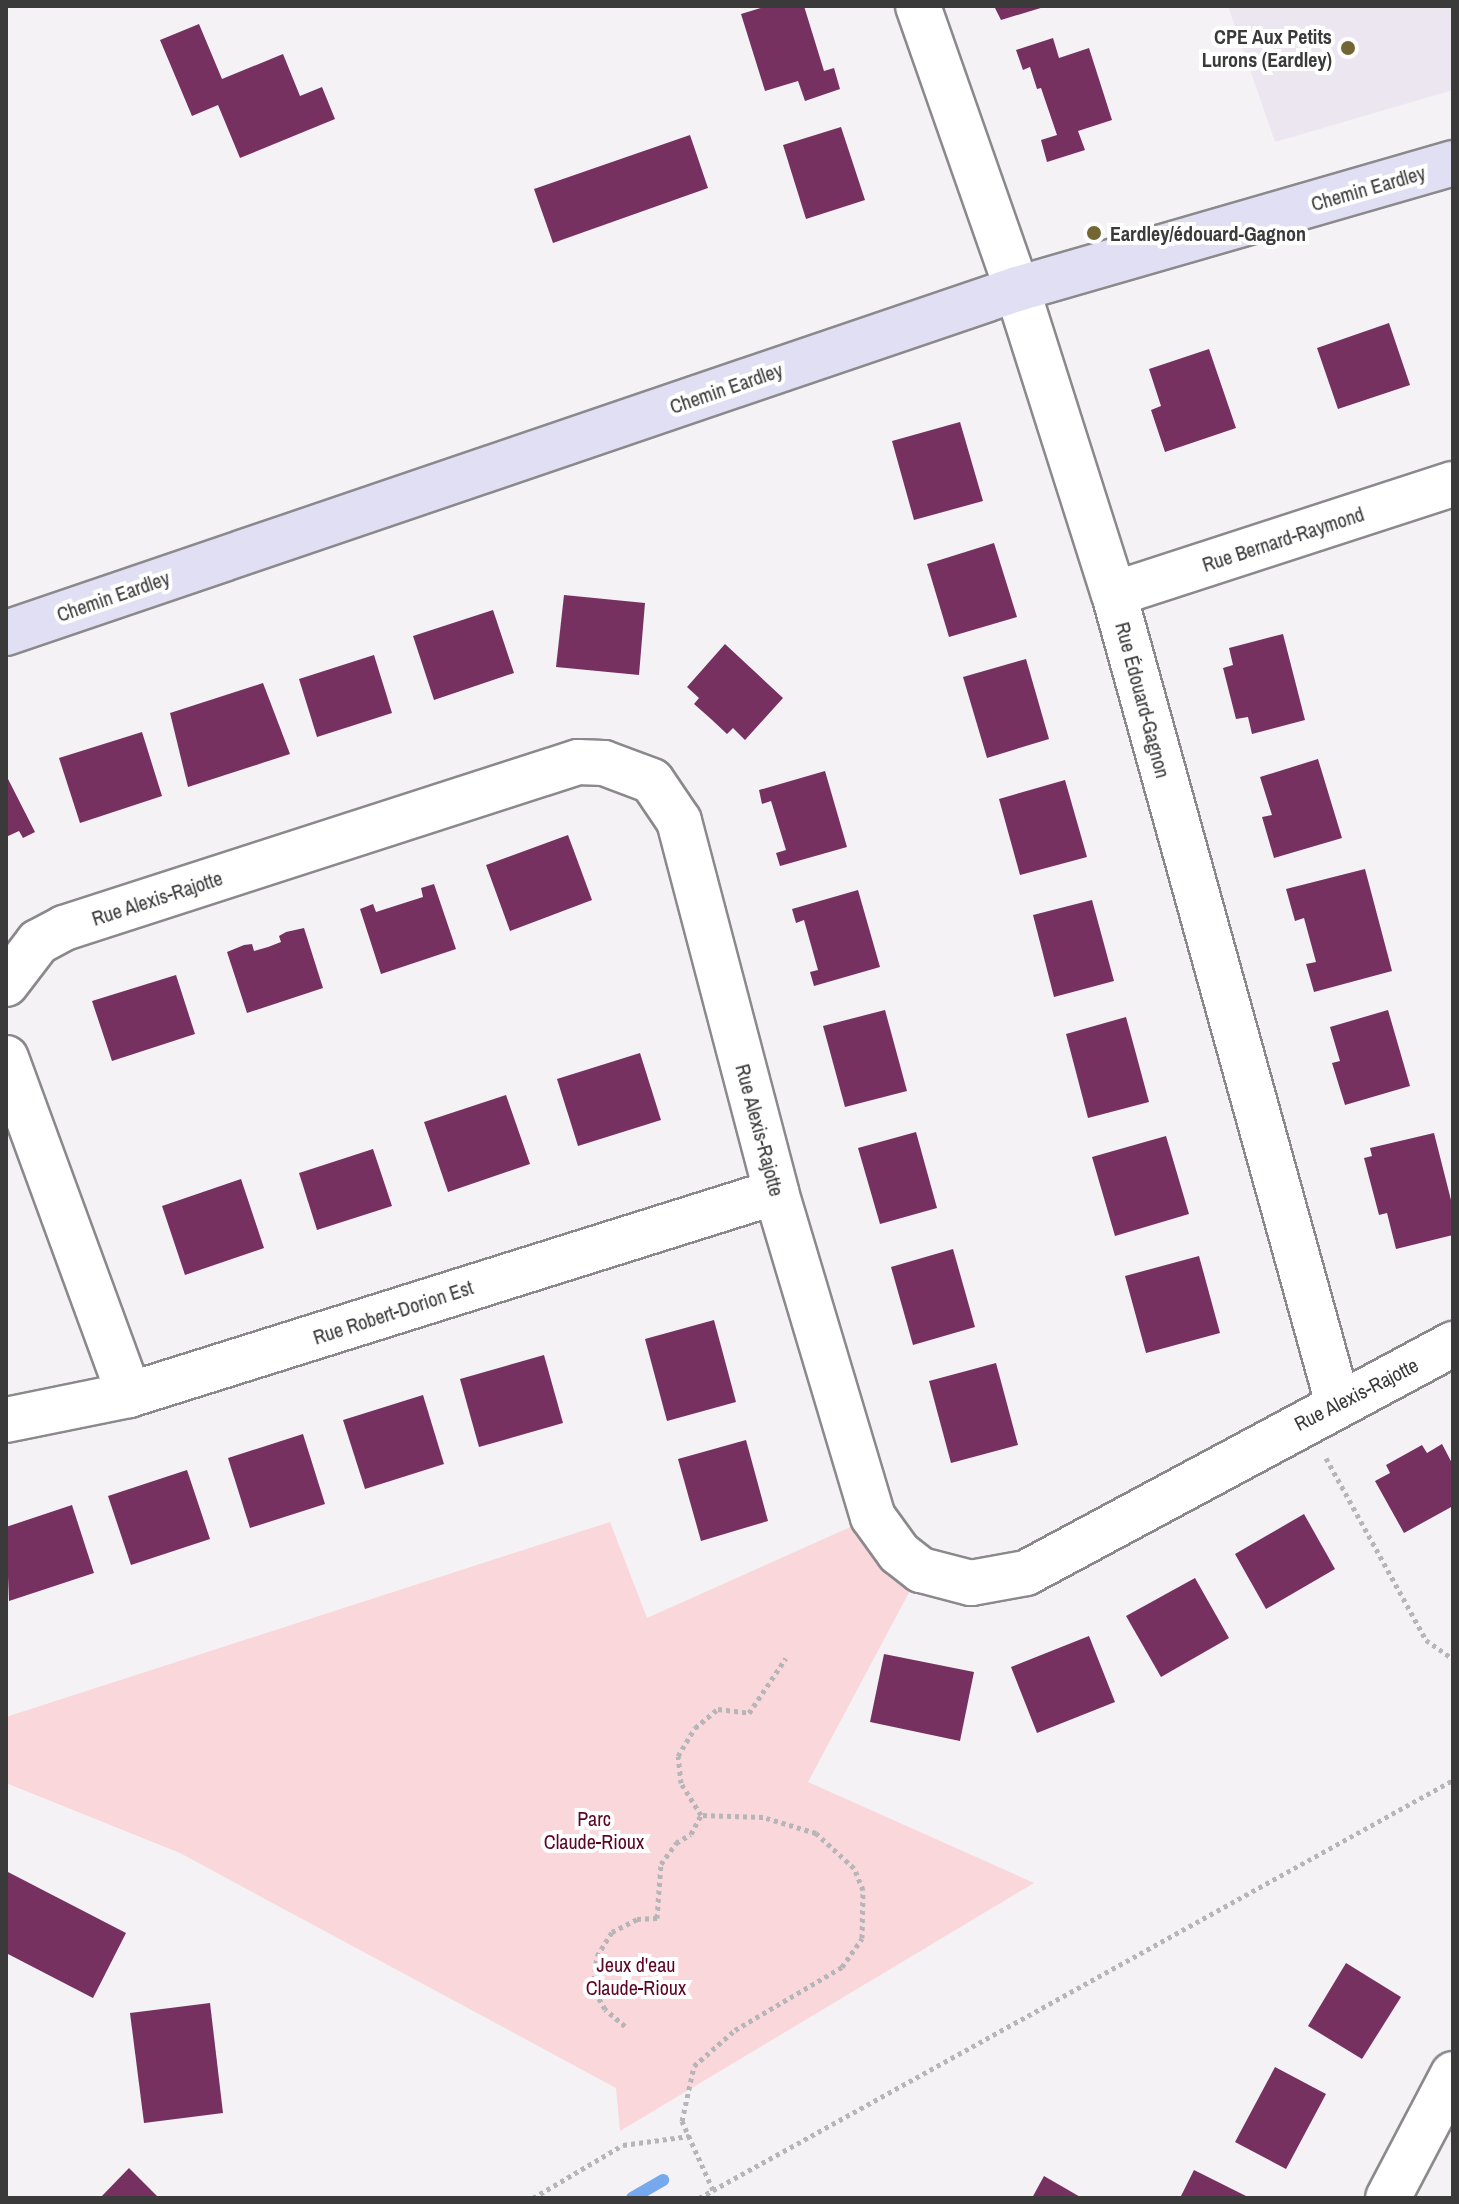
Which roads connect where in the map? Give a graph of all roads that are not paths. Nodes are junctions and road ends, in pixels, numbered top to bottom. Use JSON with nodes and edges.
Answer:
{"nodes":[{"id":1,"x":918,"y":6,"type":"edge"},
{"id":2,"x":1453,"y":163,"type":"edge"},
{"id":3,"x":1017,"y":289,"type":"junction"},
{"id":4,"x":1453,"y":484,"type":"edge"},
{"id":5,"x":1114,"y":594,"type":"junction"},
{"id":6,"x":6,"y":633,"type":"edge"},
{"id":7,"x":6,"y":984,"type":"edge"},
{"id":8,"x":6,"y":1058,"type":"edge"},
{"id":9,"x":776,"y":1192,"type":"junction"},
{"id":10,"x":1453,"y":1344,"type":"edge"},
{"id":11,"x":129,"y":1395,"type":"junction"},
{"id":12,"x":1338,"y":1404,"type":"junction"},
{"id":13,"x":6,"y":1420,"type":"edge"},
{"id":14,"x":1453,"y":2074,"type":"edge"},
{"id":15,"x":1388,"y":2198,"type":"edge"}],
"edges":[{"from":1,"to":3,"type":"street","name":"Rue Édouard-Gagnon"},
{"from":2,"to":3,"type":"main road","name":"Chemin Eardley"},
{"from":3,"to":5,"type":"street","name":"Rue Édouard-Gagnon"},
{"from":3,"to":6,"type":"main road","name":"Chemin Eardley"},
{"from":4,"to":5,"type":"street","name":"Rue Bernard-Raymond"},
{"from":5,"to":12,"type":"street","name":"Rue Édouard-Gagnon"},
{"from":7,"to":9,"type":"street","name":"Rue Alexis-Rajotte"},
{"from":8,"to":11,"type":"street"},
{"from":9,"to":11,"type":"street","name":"Rue Robert-Dorion Est"},
{"from":9,"to":12,"type":"street","name":"Rue Alexis-Rajotte"},
{"from":10,"to":12,"type":"street","name":"Rue Alexis-Rajotte"},
{"from":11,"to":13,"type":"street","name":"Rue Robert-Dorion Est"},
{"from":14,"to":15,"type":"street"}]}
